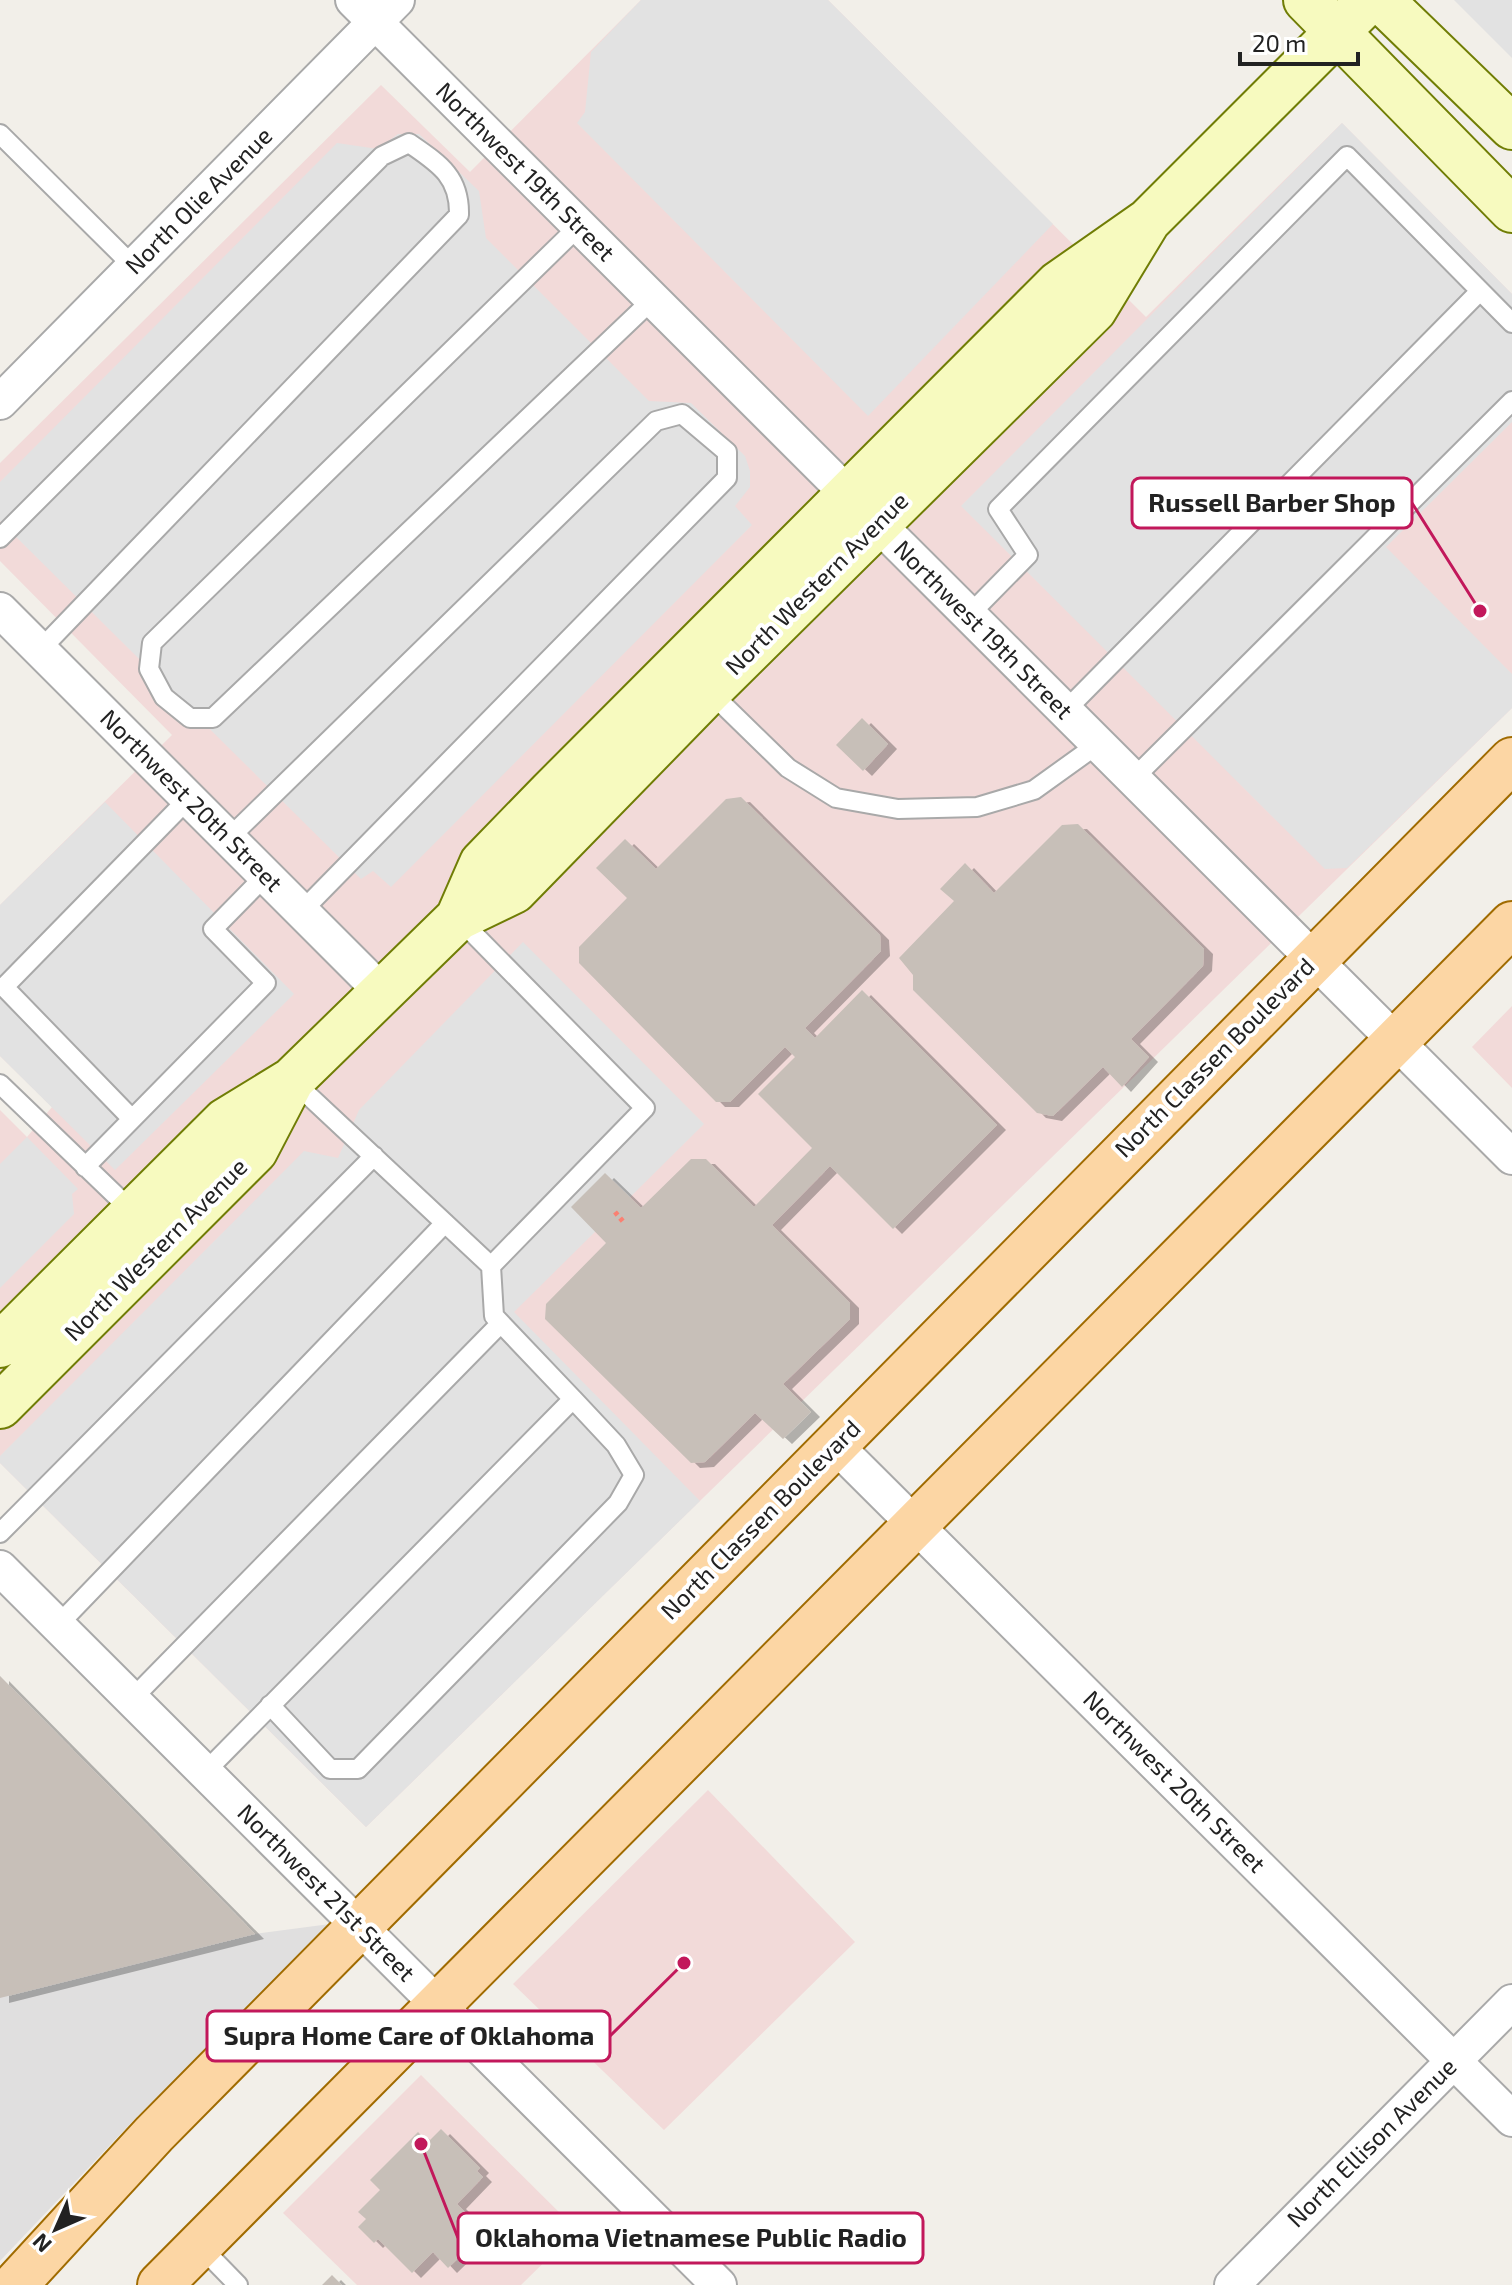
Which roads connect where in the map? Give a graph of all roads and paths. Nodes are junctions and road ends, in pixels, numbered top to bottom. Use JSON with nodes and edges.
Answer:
{"nodes":[{"id":1,"x":1306,"y":0,"type":"edge"},
{"id":2,"x":1369,"y":0,"type":"edge"},
{"id":3,"x":1381,"y":0,"type":"edge"},
{"id":4,"x":375,"y":7,"type":"edge"},
{"id":5,"x":1336,"y":31,"type":"junction"},
{"id":6,"x":1512,"y":127,"type":"edge"},
{"id":7,"x":0,"y":134,"type":"edge"},
{"id":8,"x":1512,"y":210,"type":"edge"},
{"id":9,"x":579,"y":226,"type":"junction"},
{"id":10,"x":134,"y":267,"type":"junction"},
{"id":11,"x":1480,"y":291,"type":"junction"},
{"id":12,"x":653,"y":299,"type":"junction"},
{"id":13,"x":1512,"y":323,"type":"edge"},
{"id":14,"x":1512,"y":401,"type":"edge"},
{"id":15,"x":0,"y":402,"type":"edge"},
{"id":16,"x":863,"y":510,"type":"junction"},
{"id":17,"x":0,"y":538,"type":"edge"},
{"id":18,"x":0,"y":610,"type":"edge"},
{"id":19,"x":969,"y":615,"type":"junction"},
{"id":20,"x":40,"y":650,"type":"junction"},
{"id":21,"x":696,"y":677,"type":"junction"},
{"id":22,"x":1065,"y":711,"type":"junction"},
{"id":23,"x":1098,"y":744,"type":"junction"},
{"id":24,"x":1512,"y":760,"type":"edge"},
{"id":25,"x":1133,"y":779,"type":"junction"},
{"id":26,"x":189,"y":798,"type":"junction"},
{"id":27,"x":229,"y":838,"type":"junction"},
{"id":28,"x":266,"y":875,"type":"junction"},
{"id":29,"x":302,"y":911,"type":"junction"},
{"id":30,"x":458,"y":918,"type":"junction"},
{"id":31,"x":1512,"y":924,"type":"edge"},
{"id":32,"x":1313,"y":958,"type":"junction"},
{"id":33,"x":382,"y":992,"type":"junction"},
{"id":34,"x":1396,"y":1041,"type":"junction"},
{"id":35,"x":292,"y":1080,"type":"junction"},
{"id":36,"x":0,"y":1084,"type":"edge"},
{"id":37,"x":132,"y":1119,"type":"junction"},
{"id":38,"x":374,"y":1156,"type":"junction"},
{"id":39,"x":1512,"y":1157,"type":"edge"},
{"id":40,"x":85,"y":1167,"type":"junction"},
{"id":41,"x":133,"y":1212,"type":"junction"},
{"id":42,"x":615,"y":1212,"type":"dead end"},
{"id":43,"x":445,"y":1223,"type":"junction"},
{"id":44,"x":625,"y":1224,"type":"dead end"},
{"id":45,"x":491,"y":1266,"type":"junction"},
{"id":46,"x":500,"y":1324,"type":"junction"},
{"id":47,"x":0,"y":1345,"type":"edge"},
{"id":48,"x":573,"y":1399,"type":"junction"},
{"id":49,"x":0,"y":1406,"type":"edge"},
{"id":50,"x":835,"y":1445,"type":"junction"},
{"id":51,"x":915,"y":1524,"type":"junction"},
{"id":52,"x":0,"y":1533,"type":"edge"},
{"id":53,"x":0,"y":1568,"type":"edge"},
{"id":54,"x":58,"y":1625,"type":"junction"},
{"id":55,"x":132,"y":1699,"type":"junction"},
{"id":56,"x":270,"y":1705,"type":"junction"},
{"id":57,"x":205,"y":1772,"type":"junction"},
{"id":58,"x":360,"y":1927,"type":"junction"},
{"id":59,"x":1512,"y":2002,"type":"edge"},
{"id":60,"x":437,"y":2003,"type":"junction"},
{"id":61,"x":1454,"y":2061,"type":"junction"},
{"id":62,"x":1512,"y":2119,"type":"edge"},
{"id":63,"x":199,"y":2245,"type":"junction"},
{"id":64,"x":15,"y":2285,"type":"edge"},
{"id":65,"x":160,"y":2285,"type":"edge"},
{"id":66,"x":238,"y":2285,"type":"edge"},
{"id":67,"x":719,"y":2285,"type":"edge"},
{"id":68,"x":1232,"y":2285,"type":"edge"}],
"edges":[{"from":1,"to":5,"type":"street"},
{"from":2,"to":5,"type":"street","name":"North Western Avenue"},
{"from":3,"to":6,"type":"street"},
{"from":4,"to":9,"type":"street","name":"Northwest 19th Street"},
{"from":4,"to":10,"type":"street","name":"North Olie Avenue"},
{"from":5,"to":8,"type":"street"},
{"from":5,"to":16,"type":"street","name":"North Western Avenue"},
{"from":7,"to":10,"type":"lane"},
{"from":9,"to":12,"type":"street","name":"Northwest 19th Street"},
{"from":9,"to":12,"type":"lane"},
{"from":10,"to":15,"type":"street","name":"North Olie Avenue"},
{"from":11,"to":13,"type":"lane"},
{"from":11,"to":19,"type":"lane"},
{"from":11,"to":22,"type":"lane"},
{"from":12,"to":16,"type":"street","name":"Northwest 19th Street"},
{"from":14,"to":25,"type":"lane"},
{"from":16,"to":19,"type":"street","name":"Northwest 19th Street"},
{"from":16,"to":21,"type":"street","name":"North Western Avenue"},
{"from":17,"to":20,"type":"lane"},
{"from":18,"to":20,"type":"street","name":"Northwest 20th Street"},
{"from":19,"to":22,"type":"street","name":"Northwest 19th Street"},
{"from":20,"to":26,"type":"street","name":"Northwest 20th Street"},
{"from":21,"to":23,"type":"lane"},
{"from":21,"to":30,"type":"street","name":"North Western Avenue"},
{"from":22,"to":23,"type":"street","name":"Northwest 19th Street"},
{"from":23,"to":25,"type":"street","name":"Northwest 19th Street"},
{"from":24,"to":32,"type":"main road","name":"North Classen Boulevard"},
{"from":25,"to":32,"type":"street","name":"Northwest 19th Street"},
{"from":26,"to":27,"type":"street","name":"Northwest 20th Street"},
{"from":26,"to":37,"type":"lane"},
{"from":27,"to":28,"type":"street","name":"Northwest 20th Street"},
{"from":27,"to":29,"type":"lane"},
{"from":28,"to":29,"type":"street","name":"Northwest 20th Street"},
{"from":28,"to":37,"type":"lane"},
{"from":29,"to":33,"type":"street","name":"Northwest 20th Street"},
{"from":30,"to":33,"type":"street","name":"North Western Avenue"},
{"from":30,"to":45,"type":"lane"},
{"from":31,"to":34,"type":"main road"},
{"from":32,"to":34,"type":"street","name":"Northwest 19th Street"},
{"from":32,"to":50,"type":"main road","name":"North Classen Boulevard"},
{"from":33,"to":35,"type":"street","name":"North Western Avenue"},
{"from":34,"to":39,"type":"street","name":"Northwest 19th Street"},
{"from":34,"to":51,"type":"main road"},
{"from":35,"to":38,"type":"lane"},
{"from":35,"to":41,"type":"street","name":"North Western Avenue"},
{"from":35,"to":49,"type":"street","name":"North Western Avenue"},
{"from":36,"to":40,"type":"lane"},
{"from":37,"to":40,"type":"lane"},
{"from":38,"to":43,"type":"lane"},
{"from":38,"to":52,"type":"lane"},
{"from":40,"to":41,"type":"lane"},
{"from":41,"to":47,"type":"street","name":"North Western Avenue"},
{"from":42,"to":44,"type":"path"},
{"from":43,"to":45,"type":"lane"},
{"from":43,"to":54,"type":"lane"},
{"from":45,"to":46,"type":"lane"},
{"from":46,"to":48,"type":"lane"},
{"from":46,"to":55,"type":"lane"},
{"from":48,"to":56,"type":"lane"},
{"from":48,"to":56,"type":"lane"},
{"from":50,"to":51,"type":"street","name":"Northwest 20th Street"},
{"from":50,"to":58,"type":"main road","name":"North Classen Boulevard"},
{"from":51,"to":60,"type":"main road"},
{"from":51,"to":61,"type":"street","name":"Northwest 20th Street"},
{"from":53,"to":54,"type":"street","name":"Northwest 21st Street"},
{"from":54,"to":55,"type":"street","name":"Northwest 21st Street"},
{"from":55,"to":57,"type":"street","name":"Northwest 21st Street"},
{"from":56,"to":57,"type":"lane"},
{"from":57,"to":58,"type":"street","name":"Northwest 21st Street"},
{"from":58,"to":60,"type":"street","name":"Northwest 21st Street"},
{"from":58,"to":64,"type":"main road","name":"North Classen Boulevard"},
{"from":59,"to":61,"type":"street","name":"North Ellison Avenue"},
{"from":60,"to":63,"type":"main road"},
{"from":60,"to":67,"type":"street","name":"Northwest 21st Street"},
{"from":61,"to":62,"type":"street","name":"Northwest 20th Street"},
{"from":61,"to":68,"type":"street","name":"North Ellison Avenue"},
{"from":63,"to":65,"type":"main road"},
{"from":63,"to":66,"type":"lane"}]}
